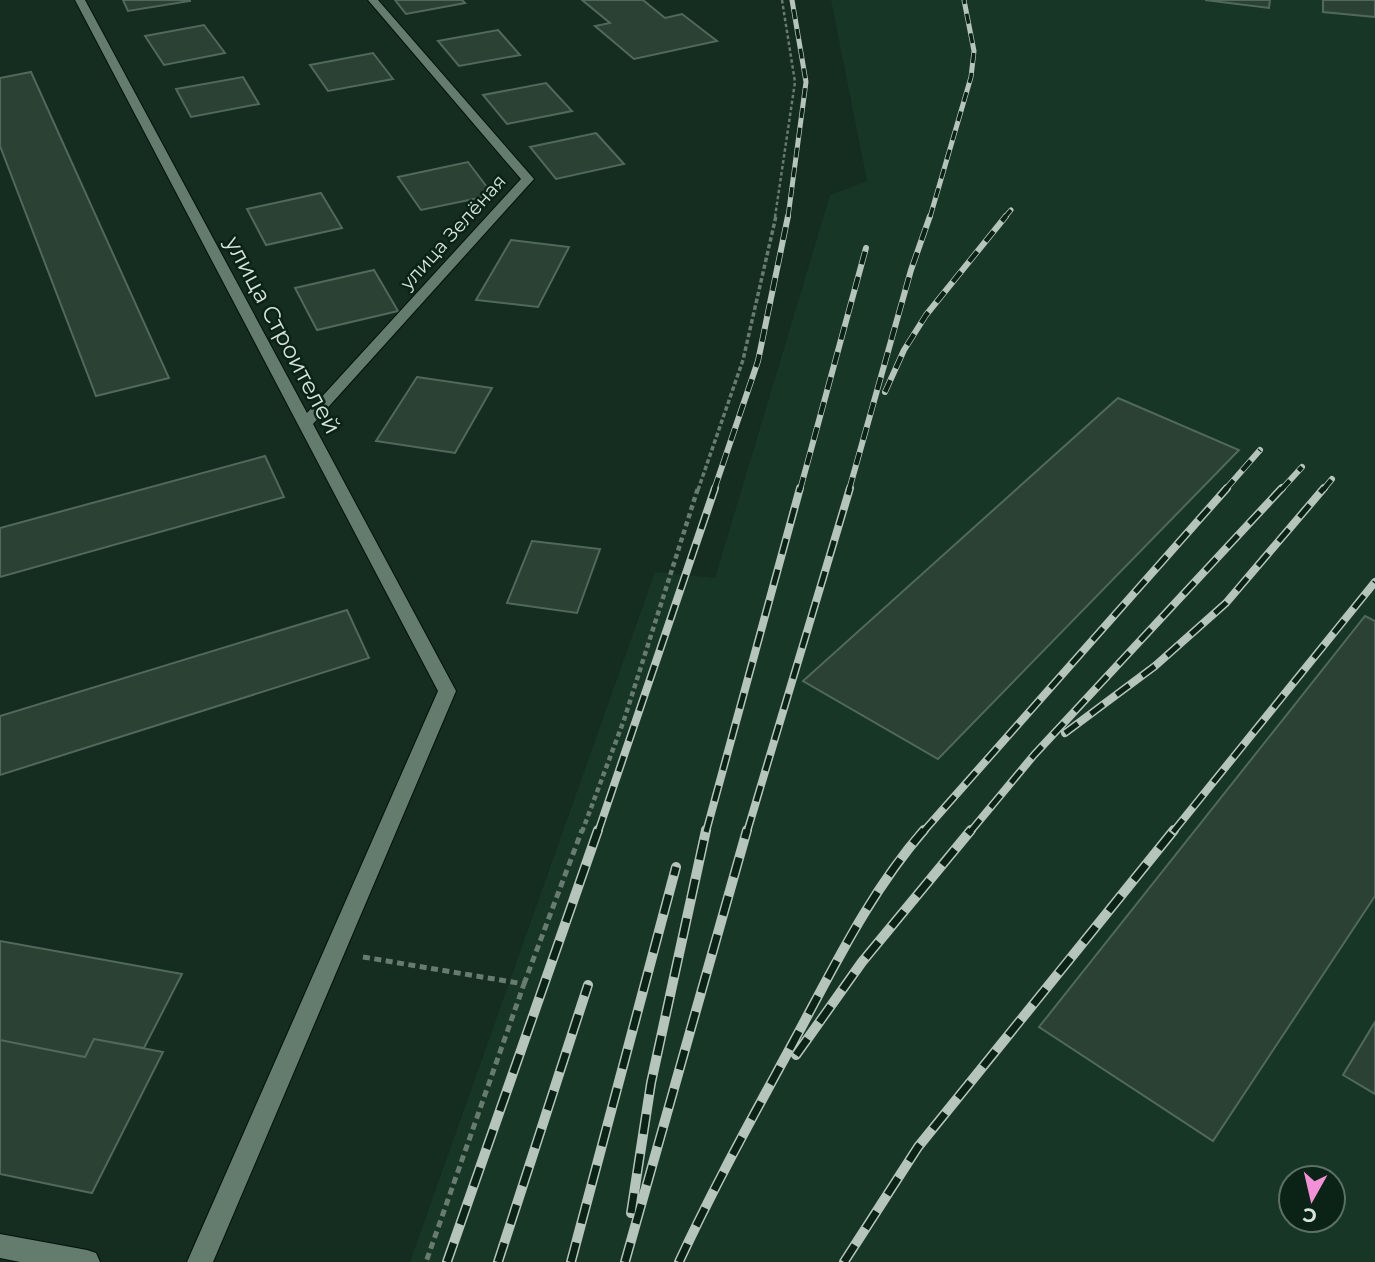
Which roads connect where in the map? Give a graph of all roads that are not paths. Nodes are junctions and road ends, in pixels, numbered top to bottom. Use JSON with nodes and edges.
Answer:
{"nodes":[{"id":1,"x":80,"y":0,"type":"edge"},
{"id":2,"x":373,"y":0,"type":"edge"},
{"id":3,"x":305,"y":424,"type":"junction"},
{"id":4,"x":0,"y":1245,"type":"edge"},
{"id":5,"x":87,"y":1262,"type":"edge"},
{"id":6,"x":201,"y":1262,"type":"edge"}],
"edges":[{"from":1,"to":3,"type":"street","name":"улица Строителей"},
{"from":2,"to":3,"type":"street","name":"улица Зелёная"},
{"from":3,"to":6,"type":"street","name":"улица Строителей"},
{"from":4,"to":5,"type":"street"}]}
